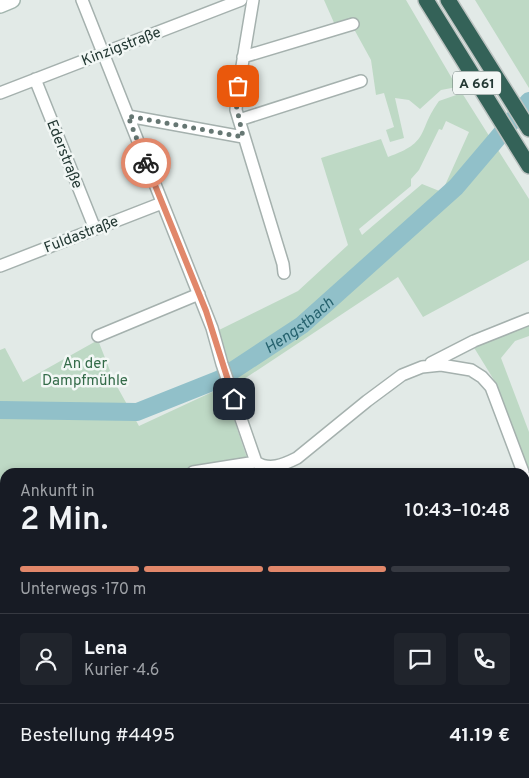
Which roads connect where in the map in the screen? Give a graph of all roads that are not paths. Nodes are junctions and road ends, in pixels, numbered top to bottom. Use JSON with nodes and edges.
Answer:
{"nodes":[{"id":1,"x":12,"y":0,"type":"edge"},
{"id":2,"x":82,"y":0,"type":"edge"},
{"id":3,"x":241,"y":0,"type":"edge"},
{"id":4,"x":253,"y":0,"type":"edge"},
{"id":5,"x":426,"y":0,"type":"edge"},
{"id":6,"x":448,"y":0,"type":"edge"},
{"id":7,"x":0,"y":5,"type":"edge"},
{"id":8,"x":353,"y":24,"type":"dead end"},
{"id":9,"x":102,"y":54,"type":"junction"},
{"id":10,"x":244,"y":57,"type":"junction"},
{"id":11,"x":35,"y":79,"type":"junction"},
{"id":12,"x":360,"y":81,"type":"dead end"},
{"id":13,"x":0,"y":93,"type":"edge"},
{"id":14,"x":128,"y":116,"type":"junction"},
{"id":15,"x":239,"y":120,"type":"junction"},
{"id":16,"x":529,"y":129,"type":"edge"},
{"id":17,"x":243,"y":137,"type":"junction"},
{"id":18,"x":529,"y":166,"type":"edge"},
{"id":19,"x":162,"y":203,"type":"junction"},
{"id":20,"x":94,"y":229,"type":"junction"},
{"id":21,"x":0,"y":266,"type":"edge"},
{"id":22,"x":284,"y":273,"type":"dead end"},
{"id":23,"x":200,"y":294,"type":"junction"},
{"id":24,"x":529,"y":319,"type":"edge"},
{"id":25,"x":98,"y":336,"type":"dead end"},
{"id":26,"x":428,"y":365,"type":"junction"},
{"id":27,"x":256,"y":462,"type":"junction"},
{"id":28,"x":218,"y":468,"type":"edge"},
{"id":29,"x":522,"y":468,"type":"edge"}],
"edges":[{"from":1,"to":7,"type":"street"},
{"from":2,"to":9,"type":"street"},
{"from":3,"to":9,"type":"street","name":"Kinzigstraße"},
{"from":4,"to":10,"type":"street"},
{"from":5,"to":18,"type":"highway","number":"A 661"},
{"from":6,"to":16,"type":"highway","number":"A 661"},
{"from":8,"to":10,"type":"street"},
{"from":9,"to":11,"type":"street","name":"Kinzigstraße"},
{"from":9,"to":14,"type":"street"},
{"from":10,"to":15,"type":"street"},
{"from":11,"to":13,"type":"street","name":"Kinzigstraße"},
{"from":11,"to":20,"type":"street","name":"Ederstraße"},
{"from":12,"to":15,"type":"street"},
{"from":14,"to":17,"type":"street"},
{"from":14,"to":19,"type":"street"},
{"from":15,"to":17,"type":"street"},
{"from":17,"to":22,"type":"street"},
{"from":19,"to":20,"type":"street","name":"Fuldastraße"},
{"from":19,"to":23,"type":"street"},
{"from":20,"to":21,"type":"street","name":"Fuldastraße"},
{"from":23,"to":25,"type":"street"},
{"from":23,"to":27,"type":"street"},
{"from":24,"to":26,"type":"street"},
{"from":26,"to":27,"type":"street"},
{"from":26,"to":29,"type":"street"},
{"from":27,"to":28,"type":"street"}]}
